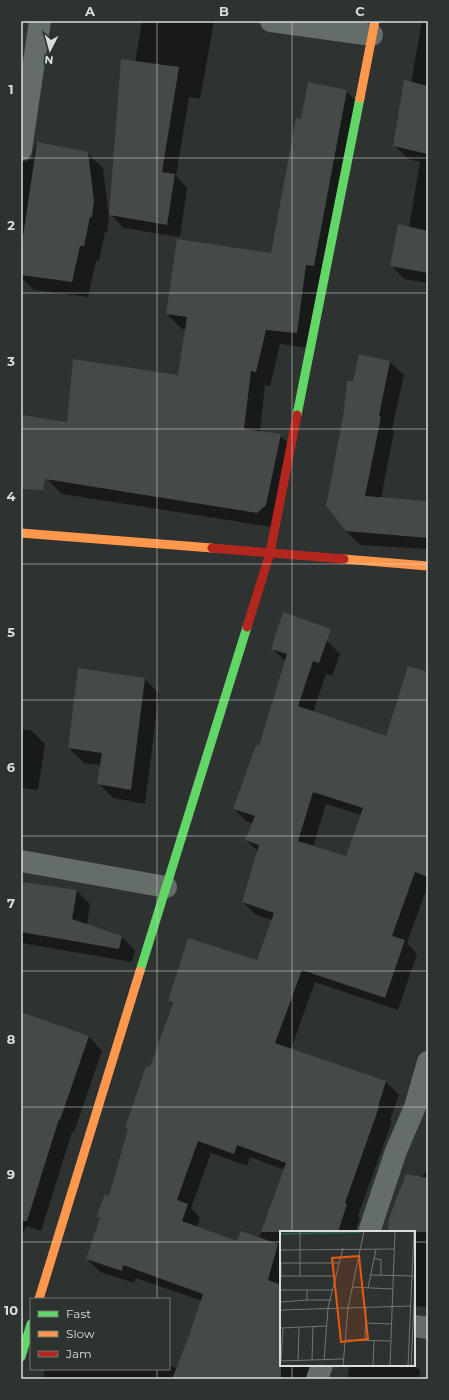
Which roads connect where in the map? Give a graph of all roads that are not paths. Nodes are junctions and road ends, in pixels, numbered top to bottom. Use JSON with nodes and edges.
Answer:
{"nodes":[{"id":1,"x":40,"y":21,"type":"edge"},
{"id":2,"x":271,"y":21,"type":"edge"},
{"id":3,"x":374,"y":28,"type":"edge"},
{"id":4,"x":21,"y":150,"type":"edge"},
{"id":5,"x":21,"y":533,"type":"edge"},
{"id":6,"x":270,"y":553,"type":"junction"},
{"id":7,"x":428,"y":566,"type":"edge"},
{"id":8,"x":21,"y":861,"type":"edge"},
{"id":9,"x":166,"y":887,"type":"junction"},
{"id":10,"x":428,"y":1062,"type":"edge"},
{"id":11,"x":421,"y":1108,"type":"edge"},
{"id":12,"x":369,"y":1231,"type":"edge"},
{"id":13,"x":39,"y":1298,"type":"edge"},
{"id":14,"x":415,"y":1326,"type":"edge"},
{"id":15,"x":30,"y":1327,"type":"edge"},
{"id":16,"x":428,"y":1328,"type":"edge"},
{"id":17,"x":21,"y":1357,"type":"edge"},
{"id":18,"x":322,"y":1366,"type":"edge"},
{"id":19,"x":317,"y":1379,"type":"edge"}],
"edges":[{"from":1,"to":4,"type":"street"},
{"from":2,"to":3,"type":"street"},
{"from":3,"to":6,"type":"street"},
{"from":5,"to":6,"type":"street"},
{"from":6,"to":7,"type":"street"},
{"from":6,"to":9,"type":"street"},
{"from":8,"to":9,"type":"street"},
{"from":9,"to":13,"type":"street"},
{"from":10,"to":11,"type":"street"},
{"from":11,"to":12,"type":"street"},
{"from":14,"to":16,"type":"street"},
{"from":15,"to":17,"type":"street"},
{"from":18,"to":19,"type":"street"}]}
